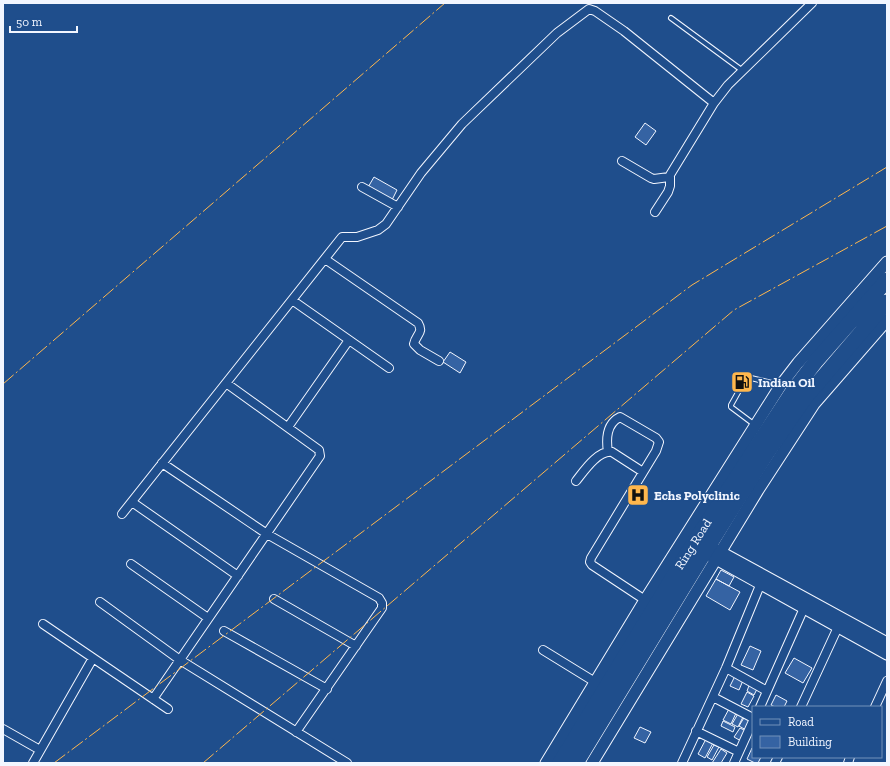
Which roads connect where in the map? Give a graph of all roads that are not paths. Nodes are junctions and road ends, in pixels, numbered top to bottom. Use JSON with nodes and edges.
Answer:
{"nodes":[{"id":1,"x":812,"y":3,"type":"edge"},
{"id":2,"x":671,"y":18,"type":"dead end"},
{"id":3,"x":743,"y":71,"type":"junction"},
{"id":4,"x":714,"y":103,"type":"junction"},
{"id":5,"x":622,"y":161,"type":"dead end"},
{"id":6,"x":669,"y":177,"type":"junction"},
{"id":7,"x":362,"y":187,"type":"dead end"},
{"id":8,"x":398,"y":207,"type":"junction"},
{"id":9,"x":655,"y":212,"type":"dead end"},
{"id":10,"x":325,"y":259,"type":"junction"},
{"id":11,"x":887,"y":262,"type":"edge"},
{"id":12,"x":887,"y":280,"type":"edge"},
{"id":13,"x":292,"y":300,"type":"junction"},
{"id":14,"x":887,"y":302,"type":"edge"},
{"id":15,"x":887,"y":320,"type":"edge"},
{"id":16,"x":350,"y":340,"type":"junction"},
{"id":17,"x":439,"y":361,"type":"dead end"},
{"id":18,"x":390,"y":368,"type":"dead end"},
{"id":19,"x":226,"y":383,"type":"junction"},
{"id":20,"x":798,"y":395,"type":"junction"},
{"id":21,"x":288,"y":427,"type":"junction"},
{"id":22,"x":760,"y":428,"type":"junction"},
{"id":23,"x":608,"y":452,"type":"junction"},
{"id":24,"x":162,"y":463,"type":"junction"},
{"id":25,"x":642,"y":472,"type":"junction"},
{"id":26,"x":576,"y":481,"type":"dead end"},
{"id":27,"x":132,"y":502,"type":"junction"},
{"id":28,"x":122,"y":514,"type":"dead end"},
{"id":29,"x":267,"y":534,"type":"junction"},
{"id":30,"x":712,"y":552,"type":"junction"},
{"id":31,"x":131,"y":564,"type":"dead end"},
{"id":32,"x":238,"y":576,"type":"junction"},
{"id":33,"x":762,"y":580,"type":"junction"},
{"id":34,"x":274,"y":599,"type":"dead end"},
{"id":35,"x":645,"y":600,"type":"junction"},
{"id":36,"x":100,"y":602,"type":"dead end"},
{"id":37,"x":804,"y":608,"type":"junction"},
{"id":38,"x":208,"y":618,"type":"junction"},
{"id":39,"x":43,"y":624,"type":"dead end"},
{"id":40,"x":838,"y":627,"type":"junction"},
{"id":41,"x":224,"y":631,"type":"dead end"},
{"id":42,"x":887,"y":643,"type":"edge"},
{"id":43,"x":356,"y":646,"type":"junction"},
{"id":44,"x":543,"y":650,"type":"dead end"},
{"id":45,"x":887,"y":654,"type":"edge"},
{"id":46,"x":93,"y":658,"type":"junction"},
{"id":47,"x":180,"y":660,"type":"junction"},
{"id":48,"x":629,"y":662,"type":"junction"},
{"id":49,"x":726,"y":668,"type":"junction"},
{"id":50,"x":887,"y":681,"type":"edge"},
{"id":51,"x":595,"y":682,"type":"junction"},
{"id":52,"x":327,"y":689,"type":"junction"},
{"id":53,"x":767,"y":691,"type":"junction"},
{"id":54,"x":712,"y":697,"type":"junction"},
{"id":55,"x":153,"y":699,"type":"junction"},
{"id":56,"x":760,"y":706,"type":"edge"},
{"id":57,"x":801,"y":706,"type":"edge"},
{"id":58,"x":875,"y":706,"type":"edge"},
{"id":59,"x":168,"y":709,"type":"dead end"},
{"id":60,"x":752,"y":719,"type":"edge"},
{"id":61,"x":752,"y":722,"type":"edge"},
{"id":62,"x":3,"y":729,"type":"edge"},
{"id":63,"x":696,"y":731,"type":"junction"},
{"id":64,"x":296,"y":732,"type":"junction"},
{"id":65,"x":40,"y":750,"type":"junction"},
{"id":66,"x":739,"y":752,"type":"junction"},
{"id":67,"x":33,"y":763,"type":"edge"},
{"id":68,"x":347,"y":763,"type":"edge"},
{"id":69,"x":546,"y":763,"type":"edge"},
{"id":70,"x":560,"y":763,"type":"edge"},
{"id":71,"x":576,"y":763,"type":"edge"},
{"id":72,"x":592,"y":763,"type":"edge"},
{"id":73,"x":682,"y":763,"type":"edge"},
{"id":74,"x":734,"y":763,"type":"edge"}],
"edges":[{"from":1,"to":3,"type":"street"},
{"from":2,"to":3,"type":"lane"},
{"from":3,"to":4,"type":"street"},
{"from":4,"to":6,"type":"street"},
{"from":4,"to":8,"type":"street"},
{"from":5,"to":6,"type":"street"},
{"from":6,"to":9,"type":"street"},
{"from":7,"to":8,"type":"street"},
{"from":8,"to":10,"type":"street"},
{"from":10,"to":13,"type":"street"},
{"from":10,"to":17,"type":"street"},
{"from":11,"to":20,"type":"street"},
{"from":12,"to":20,"type":"highway","name":"Ring Road"},
{"from":13,"to":16,"type":"street"},
{"from":13,"to":19,"type":"street"},
{"from":14,"to":20,"type":"highway","name":"Ring Road"},
{"from":15,"to":20,"type":"street"},
{"from":16,"to":18,"type":"street"},
{"from":16,"to":21,"type":"street"},
{"from":19,"to":21,"type":"street"},
{"from":19,"to":24,"type":"street"},
{"from":20,"to":22,"type":"highway","name":"Ring Road"},
{"from":20,"to":22,"type":"lane"},
{"from":20,"to":30,"type":"highway","name":"Ring Road"},
{"from":21,"to":29,"type":"street"},
{"from":22,"to":35,"type":"street"},
{"from":22,"to":48,"type":"highway","name":"Ring Road"},
{"from":23,"to":25,"type":"street"},
{"from":23,"to":25,"type":"street"},
{"from":23,"to":26,"type":"street"},
{"from":24,"to":27,"type":"street"},
{"from":24,"to":29,"type":"street"},
{"from":25,"to":35,"type":"street"},
{"from":27,"to":28,"type":"street"},
{"from":27,"to":32,"type":"street"},
{"from":29,"to":32,"type":"street"},
{"from":29,"to":43,"type":"street"},
{"from":30,"to":33,"type":"street"},
{"from":30,"to":48,"type":"highway","name":"Ring Road"},
{"from":31,"to":38,"type":"street"},
{"from":32,"to":38,"type":"street"},
{"from":33,"to":37,"type":"street"},
{"from":33,"to":42,"type":"street"},
{"from":33,"to":49,"type":"street"},
{"from":34,"to":43,"type":"street"},
{"from":35,"to":48,"type":"street"},
{"from":36,"to":47,"type":"street"},
{"from":37,"to":40,"type":"street"},
{"from":37,"to":53,"type":"street"},
{"from":38,"to":47,"type":"street"},
{"from":39,"to":46,"type":"street"},
{"from":40,"to":45,"type":"street"},
{"from":40,"to":57,"type":"street"},
{"from":41,"to":52,"type":"street"},
{"from":43,"to":52,"type":"street"},
{"from":44,"to":51,"type":"street"},
{"from":46,"to":55,"type":"street"},
{"from":46,"to":65,"type":"street"},
{"from":47,"to":55,"type":"street"},
{"from":47,"to":64,"type":"street"},
{"from":48,"to":51,"type":"street"},
{"from":48,"to":70,"type":"highway","name":"Ring Road"},
{"from":48,"to":71,"type":"highway","name":"Ring Road"},
{"from":48,"to":72,"type":"street"},
{"from":49,"to":53,"type":"street"},
{"from":49,"to":54,"type":"street"},
{"from":50,"to":58,"type":"street"},
{"from":51,"to":69,"type":"street"},
{"from":52,"to":64,"type":"street"},
{"from":53,"to":56,"type":"street"},
{"from":54,"to":60,"type":"street"},
{"from":54,"to":63,"type":"street"},
{"from":55,"to":59,"type":"street"},
{"from":61,"to":66,"type":"street"},
{"from":62,"to":65,"type":"street"},
{"from":63,"to":66,"type":"street"},
{"from":63,"to":73,"type":"street"},
{"from":64,"to":68,"type":"street"},
{"from":65,"to":67,"type":"street"},
{"from":66,"to":74,"type":"street"}]}
